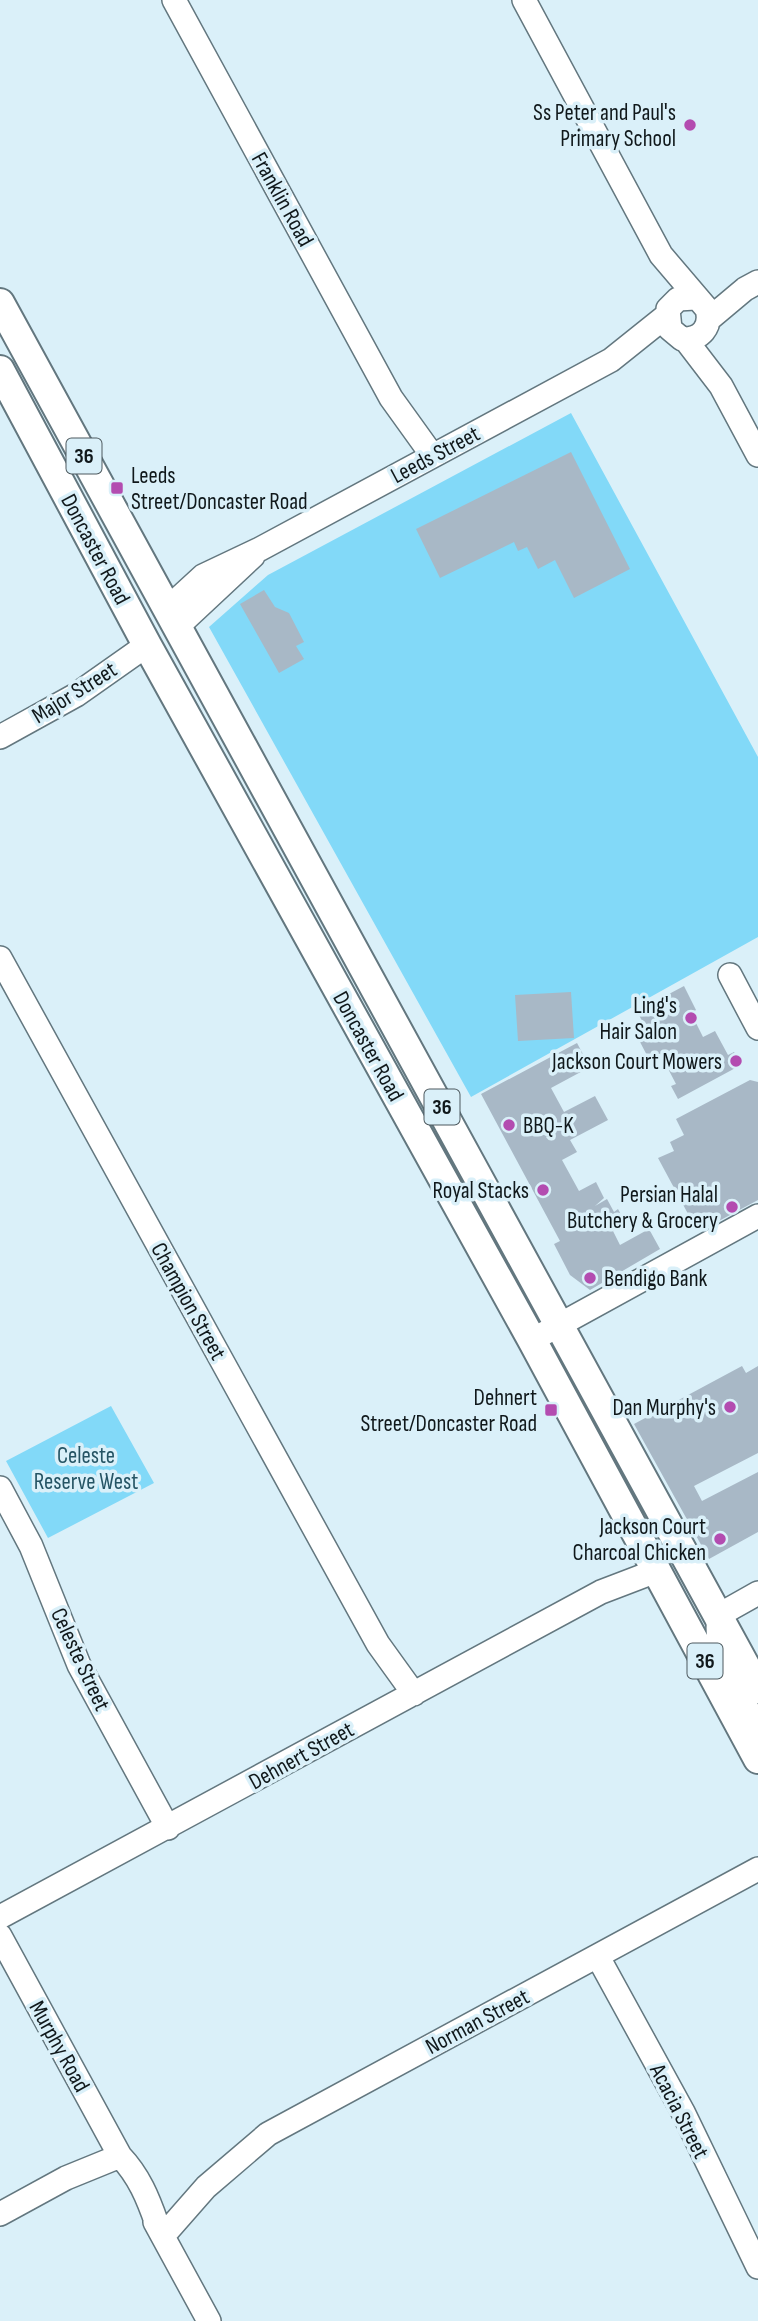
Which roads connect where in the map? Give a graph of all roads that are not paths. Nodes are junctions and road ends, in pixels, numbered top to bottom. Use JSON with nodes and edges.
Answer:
{"nodes":[{"id":1,"x":174,"y":0,"type":"edge"},
{"id":2,"x":524,"y":0,"type":"edge"},
{"id":3,"x":751,"y":285,"type":"edge"},
{"id":4,"x":0,"y":303,"type":"edge"},
{"id":5,"x":689,"y":318,"type":"junction"},
{"id":6,"x":0,"y":370,"type":"edge"},
{"id":7,"x":758,"y":455,"type":"edge"},
{"id":8,"x":425,"y":459,"type":"junction"},
{"id":9,"x":172,"y":618,"type":"junction"},
{"id":10,"x":147,"y":645,"type":"junction"},
{"id":11,"x":0,"y":737,"type":"edge"},
{"id":12,"x":0,"y":958,"type":"edge"},
{"id":13,"x":730,"y":975,"type":"dead end"},
{"id":14,"x":758,"y":1028,"type":"edge"},
{"id":15,"x":758,"y":1216,"type":"edge"},
{"id":16,"x":560,"y":1324,"type":"junction"},
{"id":17,"x":532,"y":1340,"type":"junction"},
{"id":18,"x":0,"y":1488,"type":"edge"},
{"id":19,"x":654,"y":1567,"type":"junction"},
{"id":20,"x":704,"y":1588,"type":"junction"},
{"id":21,"x":758,"y":1593,"type":"edge"},
{"id":22,"x":719,"y":1615,"type":"junction"},
{"id":23,"x":758,"y":1689,"type":"edge"},
{"id":24,"x":407,"y":1697,"type":"junction"},
{"id":25,"x":758,"y":1728,"type":"edge"},
{"id":26,"x":758,"y":1759,"type":"edge"},
{"id":27,"x":168,"y":1828,"type":"junction"},
{"id":28,"x":758,"y":1870,"type":"edge"},
{"id":29,"x":0,"y":1917,"type":"edge"},
{"id":30,"x":0,"y":1937,"type":"edge"},
{"id":31,"x":598,"y":1956,"type":"junction"},
{"id":32,"x":117,"y":2151,"type":"junction"},
{"id":33,"x":0,"y":2214,"type":"edge"},
{"id":34,"x":160,"y":2230,"type":"junction"},
{"id":35,"x":758,"y":2267,"type":"edge"},
{"id":36,"x":209,"y":2321,"type":"edge"}],
"edges":[{"from":1,"to":8,"type":"street","name":"Franklin Road"},
{"from":2,"to":5,"type":"street"},
{"from":3,"to":5,"type":"street","name":"Leeds Street"},
{"from":4,"to":9,"type":"main road","name":"Doncaster Road","number":"36"},
{"from":5,"to":7,"type":"street"},
{"from":5,"to":8,"type":"street","name":"Leeds Street"},
{"from":6,"to":10,"type":"main road","name":"Doncaster Road","number":"36"},
{"from":8,"to":9,"type":"street","name":"Leeds Street"},
{"from":9,"to":10,"type":"main road"},
{"from":9,"to":16,"type":"main road","name":"Doncaster Road","number":"36"},
{"from":10,"to":11,"type":"street","name":"Major Street"},
{"from":10,"to":17,"type":"main road","name":"Doncaster Road","number":"36"},
{"from":12,"to":24,"type":"street","name":"Champion Street"},
{"from":13,"to":14,"type":"street"},
{"from":15,"to":16,"type":"street"},
{"from":16,"to":17,"type":"street"},
{"from":16,"to":20,"type":"main road","name":"Doncaster Road","number":"36"},
{"from":17,"to":19,"type":"main road","name":"Doncaster Road","number":"36"},
{"from":18,"to":27,"type":"street","name":"Celeste Street"},
{"from":19,"to":20,"type":"street"},
{"from":19,"to":24,"type":"street","name":"Dehnert Street"},
{"from":19,"to":26,"type":"main road","name":"Doncaster Road","number":"36"},
{"from":20,"to":22,"type":"main road","name":"Doncaster Road","number":"36"},
{"from":21,"to":22,"type":"street"},
{"from":22,"to":23,"type":"main road","name":"Doncaster Road","number":"36"},
{"from":22,"to":25,"type":"street"},
{"from":24,"to":27,"type":"street","name":"Dehnert Street"},
{"from":27,"to":29,"type":"street","name":"Dehnert Street"},
{"from":28,"to":31,"type":"street","name":"Norman Street"},
{"from":30,"to":32,"type":"street","name":"Murphy Road"},
{"from":31,"to":34,"type":"street","name":"Norman Street"},
{"from":31,"to":35,"type":"street","name":"Acacia Street"},
{"from":32,"to":33,"type":"street"},
{"from":32,"to":34,"type":"street","name":"Murphy Road"},
{"from":34,"to":36,"type":"street","name":"Murphy Road"}]}
